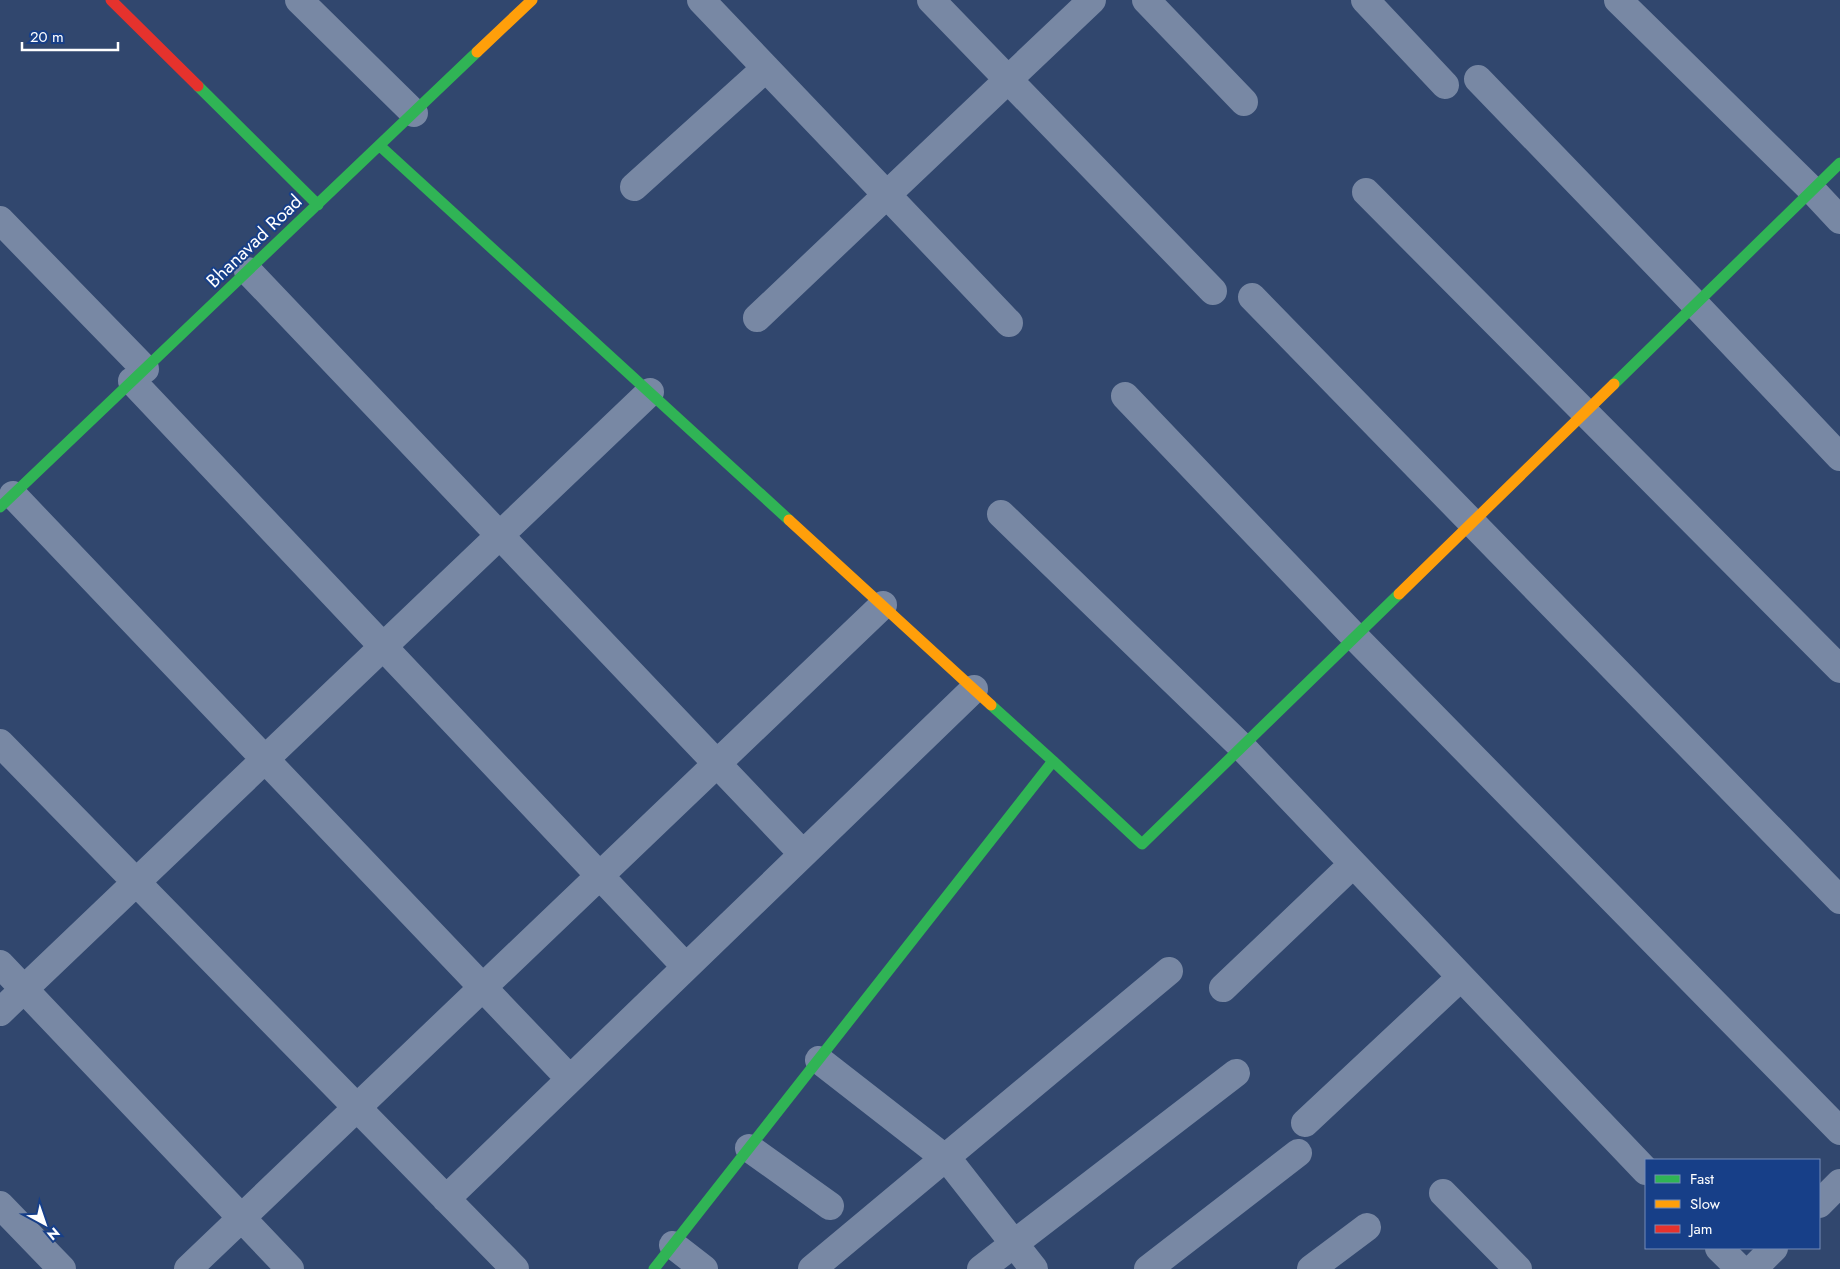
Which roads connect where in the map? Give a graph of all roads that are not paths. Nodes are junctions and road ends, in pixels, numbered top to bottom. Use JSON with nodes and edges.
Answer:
{"nodes":[{"id":1,"x":111,"y":0,"type":"edge"},
{"id":2,"x":299,"y":0,"type":"edge"},
{"id":3,"x":532,"y":0,"type":"edge"},
{"id":4,"x":701,"y":0,"type":"edge"},
{"id":5,"x":931,"y":0,"type":"edge"},
{"id":6,"x":1092,"y":0,"type":"edge"},
{"id":7,"x":1146,"y":0,"type":"edge"},
{"id":8,"x":1365,"y":0,"type":"edge"},
{"id":9,"x":1618,"y":0,"type":"edge"},
{"id":10,"x":766,"y":68,"type":"junction"},
{"id":11,"x":1478,"y":79,"type":"dead end"},
{"id":12,"x":1008,"y":80,"type":"junction"},
{"id":13,"x":1445,"y":85,"type":"dead end"},
{"id":14,"x":1244,"y":102,"type":"dead end"},
{"id":15,"x":414,"y":113,"type":"junction"},
{"id":16,"x":380,"y":146,"type":"junction"},
{"id":17,"x":1840,"y":163,"type":"edge"},
{"id":18,"x":634,"y":187,"type":"dead end"},
{"id":19,"x":1812,"y":190,"type":"junction"},
{"id":20,"x":1366,"y":192,"type":"dead end"},
{"id":21,"x":887,"y":195,"type":"junction"},
{"id":22,"x":318,"y":205,"type":"junction"},
{"id":23,"x":0,"y":220,"type":"edge"},
{"id":24,"x":1840,"y":220,"type":"edge"},
{"id":25,"x":248,"y":271,"type":"junction"},
{"id":26,"x":1213,"y":291,"type":"dead end"},
{"id":27,"x":1252,"y":298,"type":"dead end"},
{"id":28,"x":1695,"y":304,"type":"junction"},
{"id":29,"x":757,"y":318,"type":"dead end"},
{"id":30,"x":1010,"y":323,"type":"dead end"},
{"id":31,"x":139,"y":375,"type":"junction"},
{"id":32,"x":650,"y":392,"type":"junction"},
{"id":33,"x":1124,"y":396,"type":"dead end"},
{"id":34,"x":1584,"y":413,"type":"junction"},
{"id":35,"x":1840,"y":456,"type":"edge"},
{"id":36,"x":7,"y":501,"type":"edge"},
{"id":37,"x":1001,"y":514,"type":"dead end"},
{"id":38,"x":1472,"y":523,"type":"junction"},
{"id":39,"x":500,"y":535,"type":"junction"},
{"id":40,"x":883,"y":605,"type":"junction"},
{"id":41,"x":1355,"y":637,"type":"junction"},
{"id":42,"x":383,"y":646,"type":"junction"},
{"id":43,"x":1840,"y":669,"type":"edge"},
{"id":44,"x":974,"y":689,"type":"junction"},
{"id":45,"x":0,"y":744,"type":"edge"},
{"id":46,"x":1242,"y":747,"type":"junction"},
{"id":47,"x":265,"y":759,"type":"junction"},
{"id":48,"x":1053,"y":761,"type":"junction"},
{"id":49,"x":717,"y":763,"type":"junction"},
{"id":50,"x":803,"y":854,"type":"junction"},
{"id":51,"x":1353,"y":864,"type":"junction"},
{"id":52,"x":599,"y":876,"type":"junction"},
{"id":53,"x":136,"y":882,"type":"junction"},
{"id":54,"x":1840,"y":900,"type":"edge"},
{"id":55,"x":0,"y":964,"type":"edge"},
{"id":56,"x":686,"y":967,"type":"junction"},
{"id":57,"x":1169,"y":971,"type":"dead end"},
{"id":58,"x":1461,"y":977,"type":"junction"},
{"id":59,"x":483,"y":987,"type":"junction"},
{"id":60,"x":1223,"y":988,"type":"dead end"},
{"id":61,"x":24,"y":989,"type":"junction"},
{"id":62,"x":0,"y":1012,"type":"edge"},
{"id":63,"x":819,"y":1060,"type":"junction"},
{"id":64,"x":1236,"y":1073,"type":"dead end"},
{"id":65,"x":570,"y":1078,"type":"junction"},
{"id":66,"x":356,"y":1107,"type":"junction"},
{"id":67,"x":1305,"y":1123,"type":"dead end"},
{"id":68,"x":1840,"y":1131,"type":"edge"},
{"id":69,"x":749,"y":1148,"type":"junction"},
{"id":70,"x":1298,"y":1153,"type":"dead end"},
{"id":71,"x":945,"y":1159,"type":"junction"},
{"id":72,"x":1645,"y":1170,"type":"edge"},
{"id":73,"x":1840,"y":1183,"type":"edge"},
{"id":74,"x":1443,"y":1193,"type":"dead end"},
{"id":75,"x":446,"y":1199,"type":"junction"},
{"id":76,"x":1820,"y":1203,"type":"edge"},
{"id":77,"x":0,"y":1205,"type":"edge"},
{"id":78,"x":830,"y":1206,"type":"dead end"},
{"id":79,"x":241,"y":1218,"type":"junction"},
{"id":80,"x":1367,"y":1227,"type":"dead end"},
{"id":81,"x":1014,"y":1244,"type":"junction"},
{"id":82,"x":674,"y":1245,"type":"junction"},
{"id":83,"x":1720,"y":1249,"type":"edge"},
{"id":84,"x":1773,"y":1249,"type":"edge"},
{"id":85,"x":62,"y":1269,"type":"edge"},
{"id":86,"x":188,"y":1269,"type":"edge"},
{"id":87,"x":290,"y":1269,"type":"edge"},
{"id":88,"x":515,"y":1269,"type":"edge"},
{"id":89,"x":654,"y":1269,"type":"edge"},
{"id":90,"x":704,"y":1269,"type":"edge"},
{"id":91,"x":812,"y":1269,"type":"edge"},
{"id":92,"x":981,"y":1269,"type":"edge"},
{"id":93,"x":1034,"y":1269,"type":"edge"},
{"id":94,"x":1148,"y":1269,"type":"edge"},
{"id":95,"x":1311,"y":1269,"type":"edge"},
{"id":96,"x":1518,"y":1269,"type":"edge"},
{"id":97,"x":1740,"y":1269,"type":"edge"},
{"id":98,"x":1753,"y":1269,"type":"edge"}],
"edges":[{"from":1,"to":22,"type":"street"},
{"from":2,"to":15,"type":"street"},
{"from":3,"to":15,"type":"street","name":"Bhanavad Road"},
{"from":4,"to":10,"type":"street"},
{"from":5,"to":12,"type":"street"},
{"from":6,"to":12,"type":"street"},
{"from":7,"to":14,"type":"street"},
{"from":8,"to":13,"type":"street"},
{"from":9,"to":19,"type":"street"},
{"from":10,"to":18,"type":"street"},
{"from":10,"to":21,"type":"street"},
{"from":11,"to":28,"type":"street"},
{"from":12,"to":21,"type":"street"},
{"from":12,"to":26,"type":"street"},
{"from":15,"to":16,"type":"street","name":"Bhanavad Road"},
{"from":16,"to":22,"type":"street","name":"Bhanavad Road"},
{"from":16,"to":32,"type":"street"},
{"from":17,"to":19,"type":"street"},
{"from":19,"to":24,"type":"street"},
{"from":19,"to":28,"type":"street"},
{"from":20,"to":34,"type":"street"},
{"from":21,"to":29,"type":"street"},
{"from":21,"to":30,"type":"street"},
{"from":22,"to":25,"type":"street","name":"Bhanavad Road"},
{"from":23,"to":31,"type":"street"},
{"from":25,"to":31,"type":"street","name":"Bhanavad Road"},
{"from":25,"to":39,"type":"street"},
{"from":27,"to":38,"type":"street"},
{"from":28,"to":34,"type":"street"},
{"from":28,"to":35,"type":"street"},
{"from":31,"to":36,"type":"street","name":"Bhanavad Road"},
{"from":31,"to":42,"type":"street"},
{"from":32,"to":39,"type":"street"},
{"from":32,"to":40,"type":"street"},
{"from":33,"to":41,"type":"street"},
{"from":34,"to":38,"type":"street"},
{"from":34,"to":43,"type":"street"},
{"from":36,"to":47,"type":"street"},
{"from":37,"to":46,"type":"street"},
{"from":38,"to":41,"type":"street"},
{"from":38,"to":54,"type":"street"},
{"from":39,"to":42,"type":"street"},
{"from":39,"to":49,"type":"street"},
{"from":40,"to":44,"type":"street"},
{"from":40,"to":49,"type":"street"},
{"from":41,"to":46,"type":"street"},
{"from":41,"to":68,"type":"street"},
{"from":42,"to":47,"type":"street"},
{"from":42,"to":52,"type":"street"},
{"from":44,"to":48,"type":"street"},
{"from":44,"to":50,"type":"street"},
{"from":45,"to":53,"type":"street"},
{"from":46,"to":48,"type":"street"},
{"from":46,"to":51,"type":"street"},
{"from":47,"to":53,"type":"street"},
{"from":47,"to":59,"type":"street"},
{"from":48,"to":63,"type":"street"},
{"from":49,"to":50,"type":"street"},
{"from":49,"to":52,"type":"street"},
{"from":50,"to":56,"type":"street"},
{"from":51,"to":58,"type":"street"},
{"from":51,"to":60,"type":"street"},
{"from":52,"to":56,"type":"street"},
{"from":52,"to":59,"type":"street"},
{"from":53,"to":61,"type":"street"},
{"from":53,"to":66,"type":"street"},
{"from":55,"to":61,"type":"street"},
{"from":56,"to":65,"type":"street"},
{"from":57,"to":71,"type":"street"},
{"from":58,"to":67,"type":"street"},
{"from":58,"to":72,"type":"street"},
{"from":59,"to":65,"type":"street"},
{"from":59,"to":66,"type":"street"},
{"from":61,"to":62,"type":"street"},
{"from":61,"to":79,"type":"street"},
{"from":63,"to":69,"type":"street"},
{"from":63,"to":71,"type":"street"},
{"from":64,"to":81,"type":"street"},
{"from":65,"to":75,"type":"street"},
{"from":66,"to":75,"type":"street"},
{"from":66,"to":79,"type":"street"},
{"from":69,"to":78,"type":"street"},
{"from":69,"to":82,"type":"street"},
{"from":70,"to":94,"type":"street"},
{"from":71,"to":81,"type":"street"},
{"from":71,"to":91,"type":"street"},
{"from":73,"to":76,"type":"street"},
{"from":74,"to":96,"type":"street"},
{"from":75,"to":88,"type":"street"},
{"from":77,"to":85,"type":"street"},
{"from":79,"to":86,"type":"street"},
{"from":79,"to":87,"type":"street"},
{"from":80,"to":95,"type":"street"},
{"from":81,"to":92,"type":"street"},
{"from":81,"to":93,"type":"street"},
{"from":82,"to":89,"type":"street"},
{"from":82,"to":90,"type":"street"},
{"from":83,"to":97,"type":"street"},
{"from":84,"to":98,"type":"street"}]}
